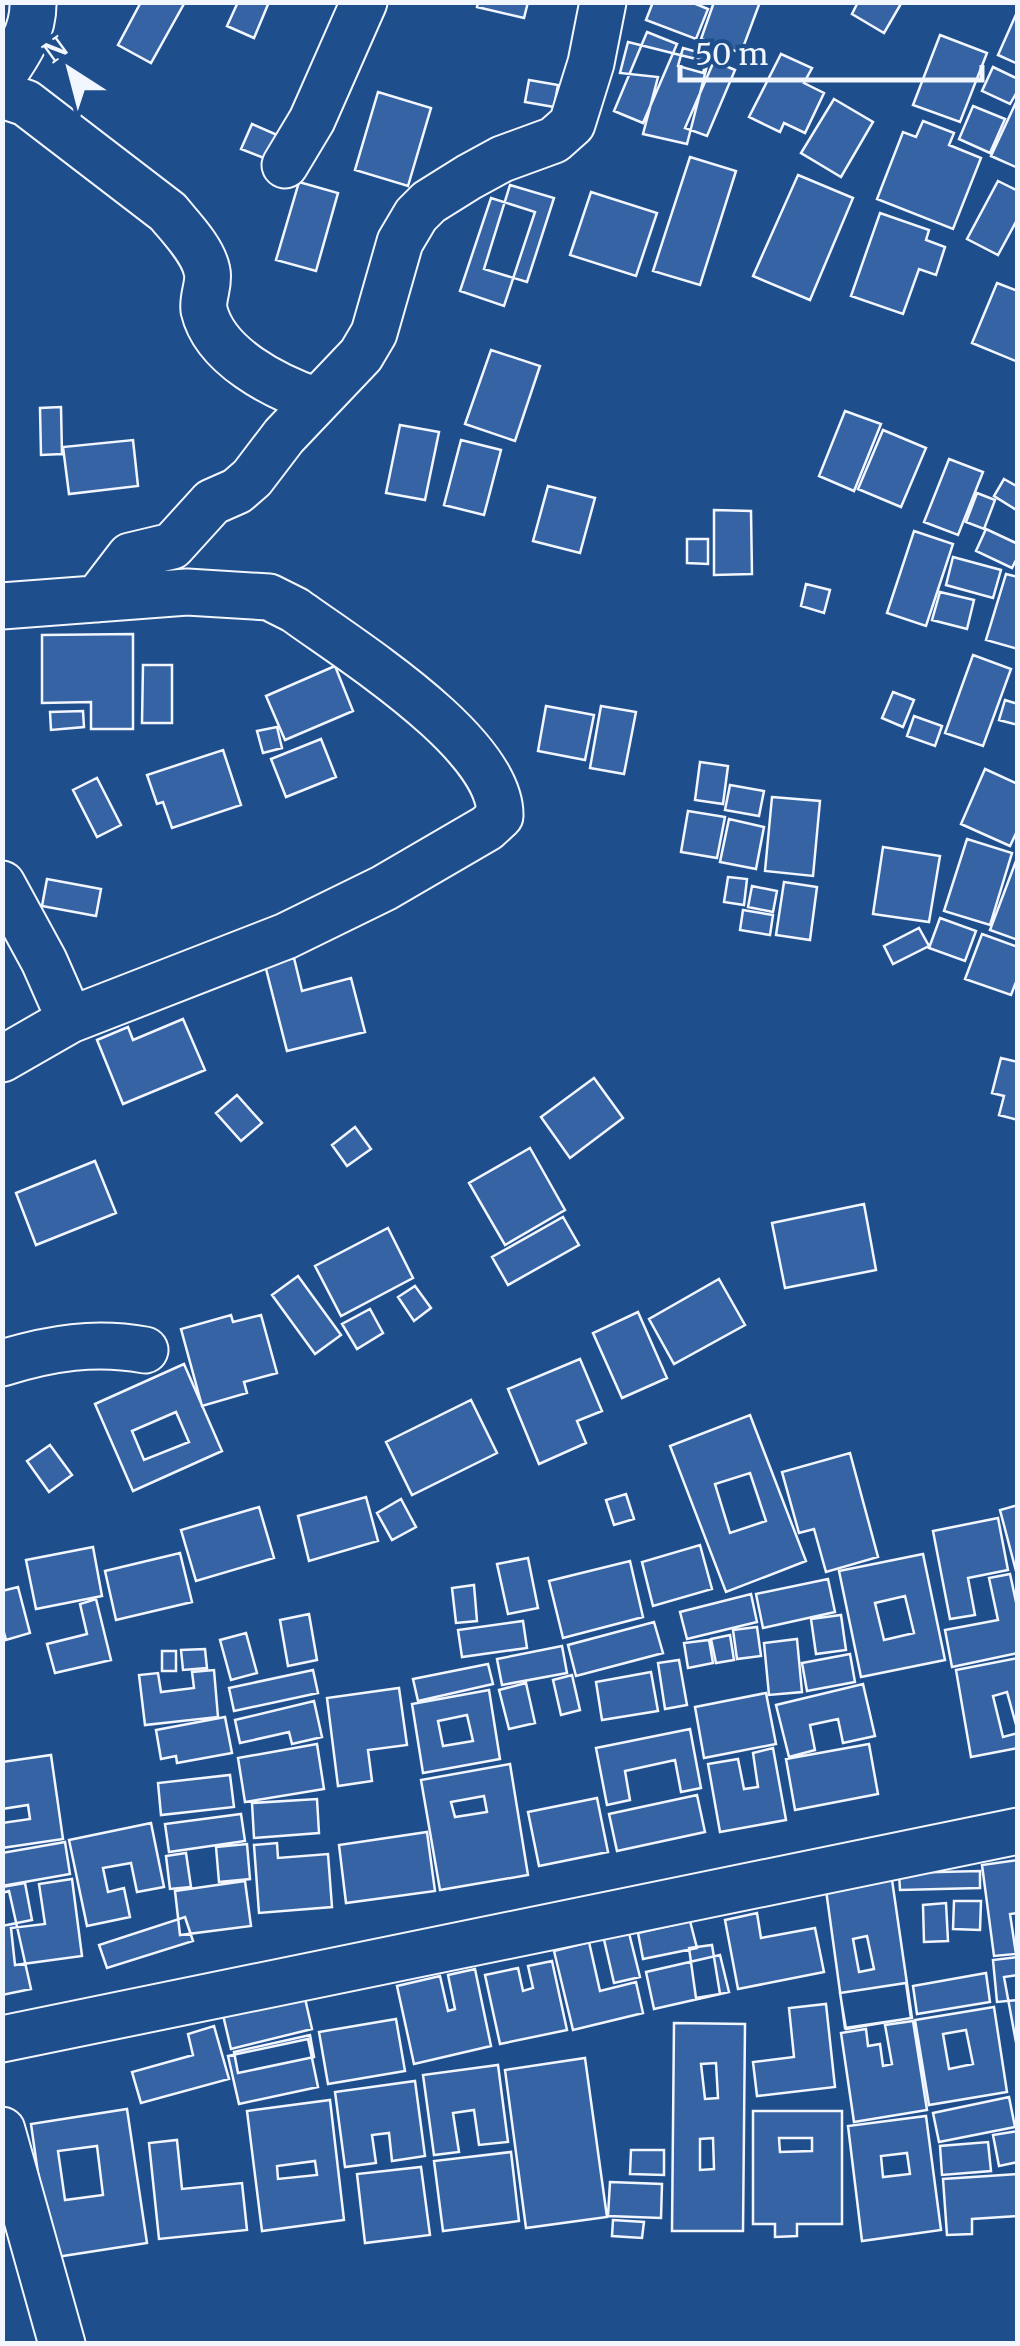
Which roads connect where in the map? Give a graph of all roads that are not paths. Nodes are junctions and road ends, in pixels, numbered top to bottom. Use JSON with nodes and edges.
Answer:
{"nodes":[{"id":1,"x":33,"y":2,"type":"edge"},
{"id":2,"x":364,"y":2,"type":"edge"},
{"id":3,"x":603,"y":2,"type":"edge"},
{"id":4,"x":2,"y":77,"type":"edge"},
{"id":5,"x":2,"y":95,"type":"edge"},
{"id":6,"x":285,"y":165,"type":"dead end"},
{"id":7,"x":317,"y":400,"type":"junction"},
{"id":8,"x":97,"y":599,"type":"junction"},
{"id":9,"x":2,"y":606,"type":"edge"},
{"id":10,"x":2,"y":884,"type":"edge"},
{"id":11,"x":70,"y":1020,"type":"junction"},
{"id":12,"x":2,"y":1059,"type":"edge"},
{"id":13,"x":146,"y":1350,"type":"dead end"},
{"id":14,"x":2,"y":1363,"type":"edge"},
{"id":15,"x":1018,"y":1831,"type":"edge"},
{"id":16,"x":2,"y":2038,"type":"edge"},
{"id":17,"x":2,"y":2130,"type":"edge"},
{"id":18,"x":62,"y":2344,"type":"edge"}],
"edges":[{"from":1,"to":4,"type":"street"},
{"from":2,"to":6,"type":"street"},
{"from":3,"to":7,"type":"street"},
{"from":5,"to":7,"type":"street"},
{"from":7,"to":8,"type":"street"},
{"from":8,"to":9,"type":"street"},
{"from":8,"to":11,"type":"street"},
{"from":10,"to":11,"type":"street"},
{"from":11,"to":12,"type":"street"},
{"from":13,"to":14,"type":"street"},
{"from":15,"to":16,"type":"street"},
{"from":17,"to":18,"type":"street"}]}
